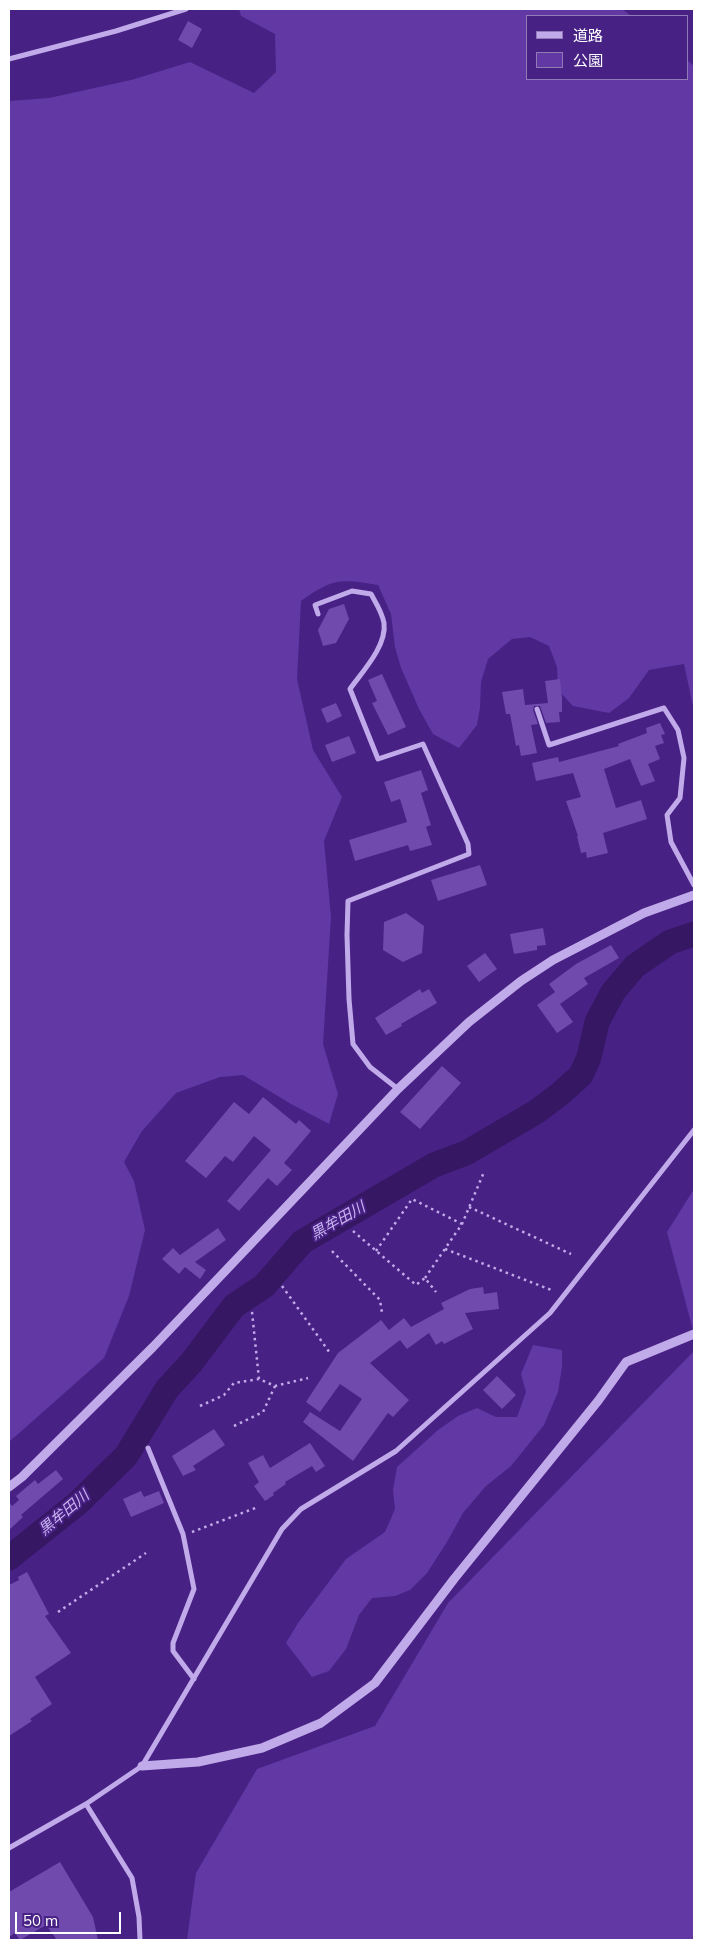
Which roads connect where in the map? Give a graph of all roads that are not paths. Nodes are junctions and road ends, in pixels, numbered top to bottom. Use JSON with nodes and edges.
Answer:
{"nodes":[{"id":1,"x":186,"y":9,"type":"edge"},
{"id":2,"x":9,"y":59,"type":"edge"},
{"id":3,"x":318,"y":614,"type":"dead end"},
{"id":4,"x":537,"y":709,"type":"dead end"},
{"id":5,"x":694,"y":885,"type":"edge"},
{"id":6,"x":694,"y":895,"type":"edge"},
{"id":7,"x":398,"y":1089,"type":"junction"},
{"id":8,"x":694,"y":1130,"type":"edge"},
{"id":9,"x":694,"y":1334,"type":"edge"},
{"id":10,"x":148,"y":1448,"type":"dead end"},
{"id":11,"x":9,"y":1487,"type":"edge"},
{"id":12,"x":194,"y":1680,"type":"junction"},
{"id":13,"x":142,"y":1766,"type":"junction"},
{"id":14,"x":86,"y":1804,"type":"junction"},
{"id":15,"x":9,"y":1848,"type":"edge"},
{"id":16,"x":140,"y":1940,"type":"edge"}],
"edges":[{"from":1,"to":2,"type":"street"},
{"from":3,"to":7,"type":"street"},
{"from":4,"to":5,"type":"street"},
{"from":6,"to":7,"type":"street"},
{"from":7,"to":11,"type":"street"},
{"from":8,"to":12,"type":"street"},
{"from":9,"to":13,"type":"street"},
{"from":10,"to":12,"type":"street"},
{"from":12,"to":13,"type":"street"},
{"from":13,"to":14,"type":"street"},
{"from":14,"to":15,"type":"street"},
{"from":14,"to":16,"type":"street"}]}
